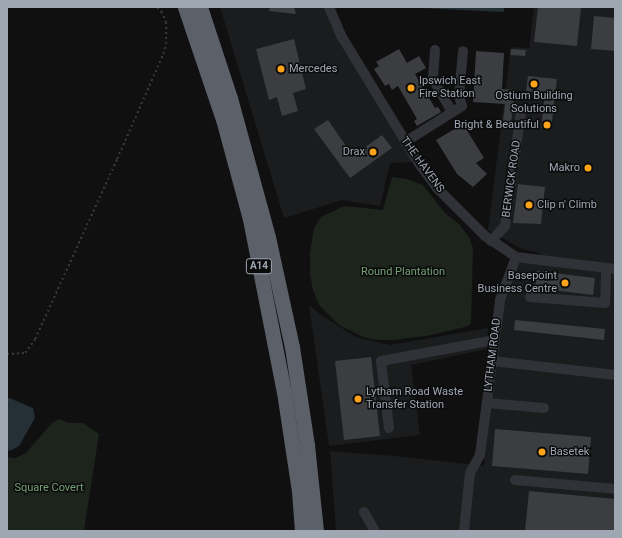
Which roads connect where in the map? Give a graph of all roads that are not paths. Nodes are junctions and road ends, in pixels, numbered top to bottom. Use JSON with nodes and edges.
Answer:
{"nodes":[{"id":1,"x":185,"y":7,"type":"edge"},
{"id":2,"x":200,"y":7,"type":"edge"},
{"id":3,"x":329,"y":7,"type":"edge"},
{"id":4,"x":435,"y":50,"type":"dead end"},
{"id":5,"x":463,"y":51,"type":"dead end"},
{"id":6,"x":452,"y":112,"type":"junction"},
{"id":7,"x":521,"y":112,"type":"dead end"},
{"id":8,"x":405,"y":142,"type":"junction"},
{"id":9,"x":491,"y":241,"type":"junction"},
{"id":10,"x":516,"y":257,"type":"junction"},
{"id":11,"x":610,"y":269,"type":"edge"},
{"id":12,"x":530,"y":297,"type":"dead end"},
{"id":13,"x":494,"y":340,"type":"junction"},
{"id":14,"x":493,"y":361,"type":"junction"},
{"id":15,"x":615,"y":375,"type":"edge"},
{"id":16,"x":487,"y":402,"type":"junction"},
{"id":17,"x":544,"y":408,"type":"dead end"},
{"id":18,"x":389,"y":428,"type":"dead end"},
{"id":19,"x":515,"y":480,"type":"dead end"},
{"id":20,"x":615,"y":489,"type":"edge"},
{"id":21,"x":364,"y":512,"type":"dead end"},
{"id":22,"x":302,"y":531,"type":"edge"},
{"id":23,"x":316,"y":531,"type":"edge"},
{"id":24,"x":375,"y":531,"type":"edge"},
{"id":25,"x":464,"y":531,"type":"edge"}],
"edges":[{"from":1,"to":22,"type":"highway","number":"A14"},
{"from":2,"to":23,"type":"highway","number":"A14"},
{"from":3,"to":8,"type":"street","name":"THE HAVENS"},
{"from":4,"to":6,"type":"street"},
{"from":5,"to":6,"type":"street"},
{"from":6,"to":8,"type":"street"},
{"from":7,"to":9,"type":"street","name":"BERWICK ROAD"},
{"from":8,"to":9,"type":"street","name":"THE HAVENS"},
{"from":9,"to":10,"type":"street","name":"THE HAVENS"},
{"from":10,"to":11,"type":"street","name":"THE HAVENS"},
{"from":10,"to":13,"type":"street","name":"LYTHAM ROAD"},
{"from":11,"to":12,"type":"street"},
{"from":13,"to":14,"type":"street","name":"LYTHAM ROAD"},
{"from":13,"to":18,"type":"street"},
{"from":14,"to":15,"type":"street"},
{"from":14,"to":16,"type":"street","name":"LYTHAM ROAD"},
{"from":16,"to":17,"type":"street"},
{"from":16,"to":25,"type":"street","name":"LYTHAM ROAD"},
{"from":19,"to":20,"type":"street"},
{"from":21,"to":24,"type":"street"}]}
